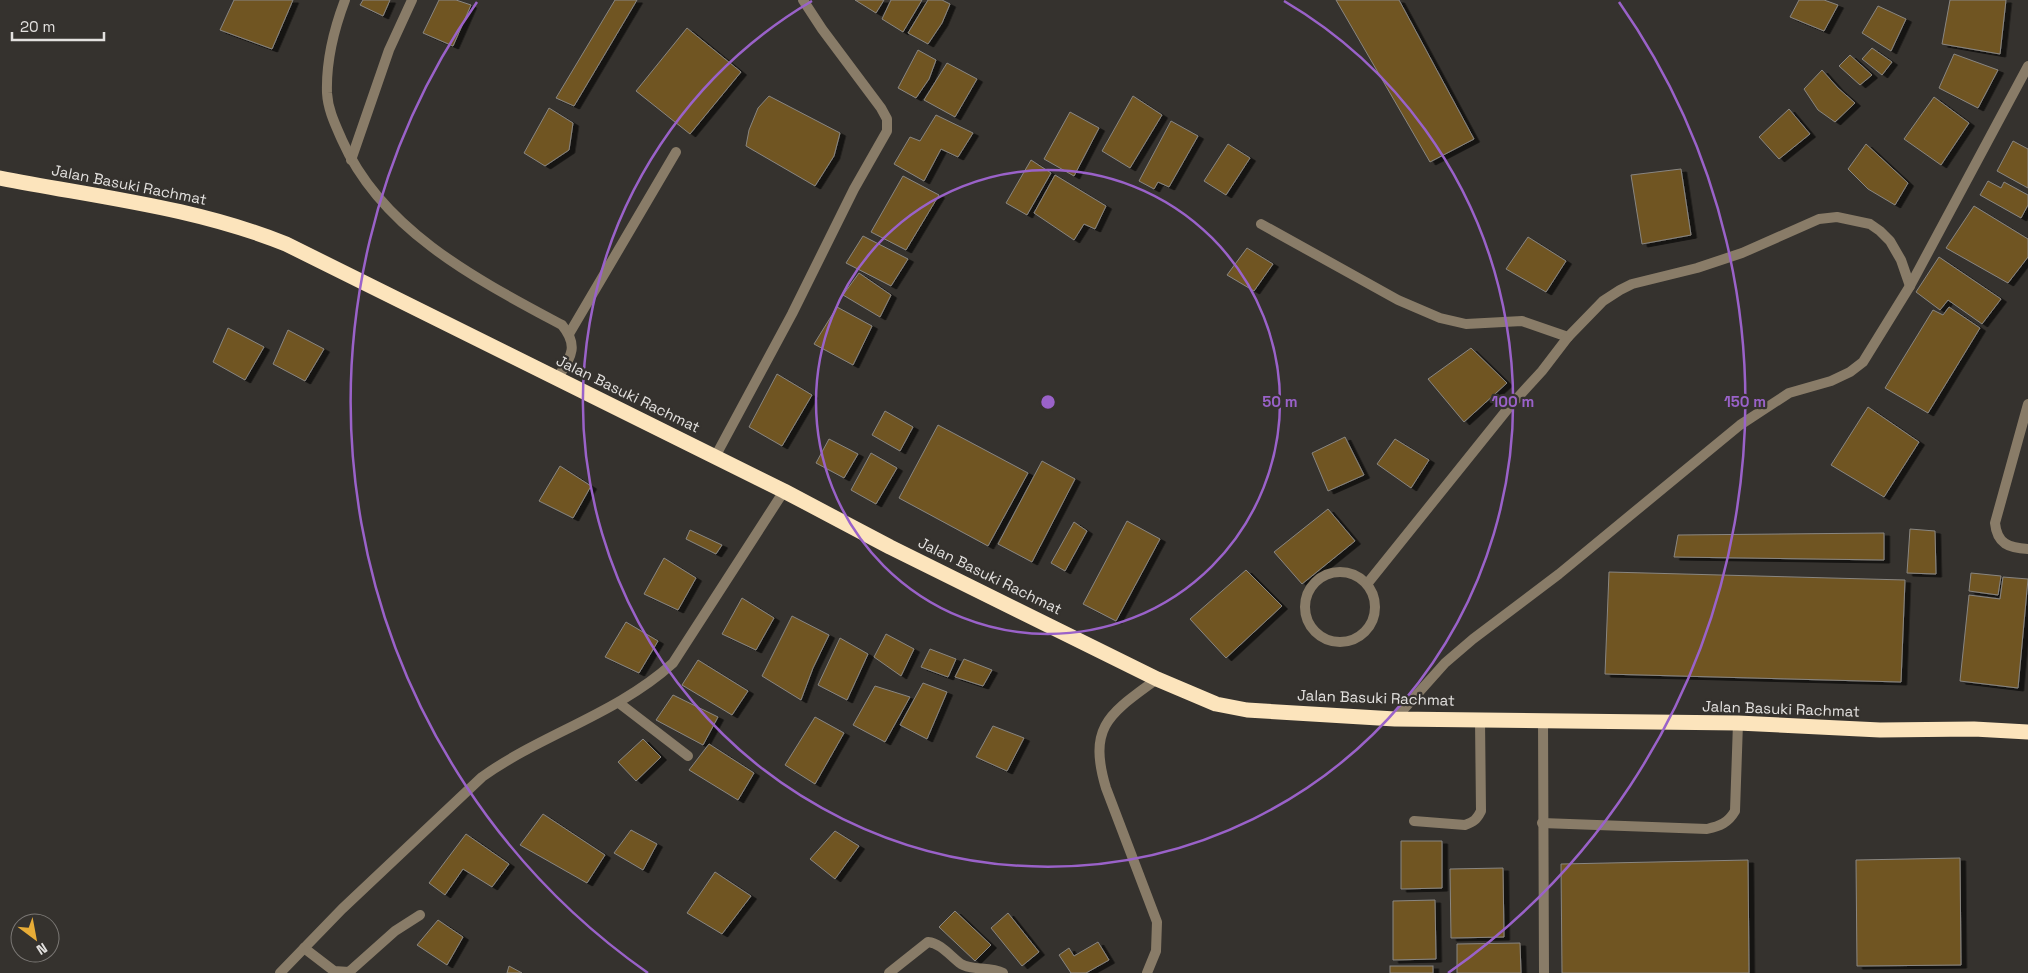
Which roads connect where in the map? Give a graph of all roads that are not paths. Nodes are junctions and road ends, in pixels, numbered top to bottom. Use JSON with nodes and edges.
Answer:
{"nodes":[{"id":1,"x":345,"y":0,"type":"edge"},
{"id":2,"x":412,"y":0,"type":"edge"},
{"id":3,"x":803,"y":0,"type":"edge"},
{"id":4,"x":2028,"y":66,"type":"edge"},
{"id":5,"x":676,"y":152,"type":"dead end"},
{"id":6,"x":351,"y":160,"type":"junction"},
{"id":7,"x":0,"y":178,"type":"edge"},
{"id":8,"x":1261,"y":224,"type":"dead end"},
{"id":9,"x":1910,"y":286,"type":"junction"},
{"id":10,"x":569,"y":334,"type":"junction"},
{"id":11,"x":1568,"y":337,"type":"junction"},
{"id":12,"x":557,"y":379,"type":"junction"},
{"id":13,"x":2028,"y":404,"type":"edge"},
{"id":14,"x":715,"y":457,"type":"junction"},
{"id":15,"x":784,"y":491,"type":"junction"},
{"id":16,"x":2028,"y":550,"type":"edge"},
{"id":17,"x":1367,"y":584,"type":"junction"},
{"id":18,"x":1157,"y":678,"type":"junction"},
{"id":19,"x":619,"y":703,"type":"junction"},
{"id":20,"x":1395,"y":719,"type":"junction"},
{"id":21,"x":1480,"y":720,"type":"junction"},
{"id":22,"x":1543,"y":720,"type":"junction"},
{"id":23,"x":1738,"y":724,"type":"junction"},
{"id":24,"x":2028,"y":732,"type":"edge"},
{"id":25,"x":688,"y":756,"type":"dead end"},
{"id":26,"x":1414,"y":822,"type":"dead end"},
{"id":27,"x":1542,"y":823,"type":"junction"},
{"id":28,"x":420,"y":916,"type":"dead end"},
{"id":29,"x":304,"y":948,"type":"junction"},
{"id":30,"x":280,"y":973,"type":"edge"},
{"id":31,"x":889,"y":973,"type":"edge"},
{"id":32,"x":1003,"y":973,"type":"edge"},
{"id":33,"x":1147,"y":973,"type":"edge"},
{"id":34,"x":1544,"y":973,"type":"edge"}],
"edges":[{"from":1,"to":6,"type":"street"},
{"from":2,"to":6,"type":"street"},
{"from":3,"to":14,"type":"street"},
{"from":4,"to":9,"type":"street"},
{"from":5,"to":10,"type":"street"},
{"from":6,"to":10,"type":"street"},
{"from":7,"to":12,"type":"highway","name":"Jalan Basuki Rachmat"},
{"from":8,"to":11,"type":"street"},
{"from":9,"to":11,"type":"street"},
{"from":9,"to":20,"type":"street"},
{"from":10,"to":12,"type":"street"},
{"from":11,"to":17,"type":"street"},
{"from":12,"to":14,"type":"highway","name":"Jalan Basuki Rachmat"},
{"from":13,"to":16,"type":"street"},
{"from":14,"to":15,"type":"highway","name":"Jalan Basuki Rachmat"},
{"from":15,"to":18,"type":"highway","name":"Jalan Basuki Rachmat"},
{"from":15,"to":19,"type":"street"},
{"from":17,"to":17,"type":"street"},
{"from":18,"to":20,"type":"highway","name":"Jalan Basuki Rachmat"},
{"from":18,"to":33,"type":"street"},
{"from":19,"to":25,"type":"street"},
{"from":19,"to":29,"type":"street"},
{"from":20,"to":21,"type":"highway","name":"Jalan Basuki Rachmat"},
{"from":21,"to":22,"type":"highway","name":"Jalan Basuki Rachmat"},
{"from":21,"to":26,"type":"street"},
{"from":22,"to":23,"type":"highway","name":"Jalan Basuki Rachmat"},
{"from":22,"to":27,"type":"street"},
{"from":23,"to":24,"type":"highway","name":"Jalan Basuki Rachmat"},
{"from":23,"to":27,"type":"street"},
{"from":27,"to":34,"type":"street"},
{"from":28,"to":29,"type":"street"},
{"from":29,"to":30,"type":"street"},
{"from":31,"to":32,"type":"street"}]}
